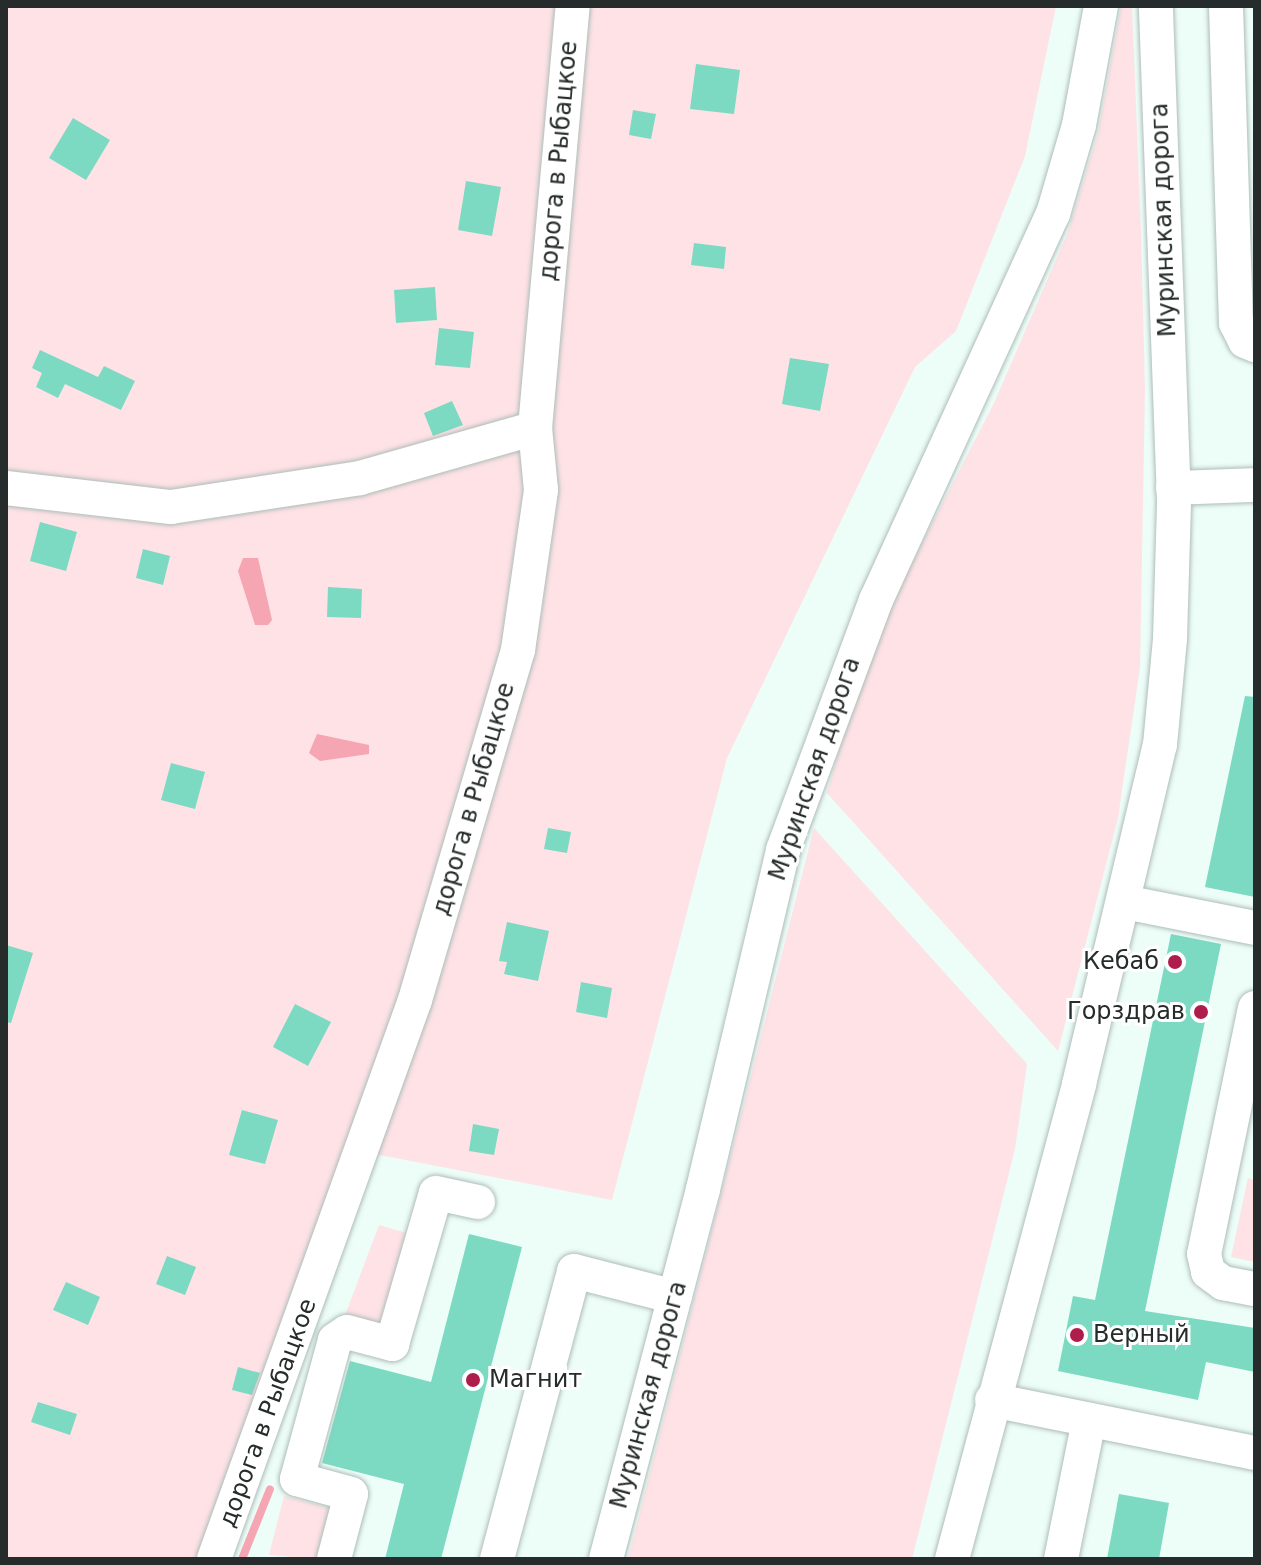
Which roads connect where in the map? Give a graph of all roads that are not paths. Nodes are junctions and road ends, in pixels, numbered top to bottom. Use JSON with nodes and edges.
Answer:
{"nodes":[{"id":1,"x":573,"y":6,"type":"edge"},
{"id":2,"x":1101,"y":6,"type":"edge"},
{"id":3,"x":1156,"y":6,"type":"edge"},
{"id":4,"x":1226,"y":6,"type":"edge"},
{"id":5,"x":1255,"y":345,"type":"edge"},
{"id":6,"x":535,"y":428,"type":"junction"},
{"id":7,"x":1255,"y":485,"type":"edge"},
{"id":8,"x":6,"y":488,"type":"edge"},
{"id":9,"x":1173,"y":488,"type":"junction"},
{"id":10,"x":1124,"y":902,"type":"junction"},
{"id":11,"x":1255,"y":928,"type":"edge"},
{"id":12,"x":1255,"y":1008,"type":"edge"},
{"id":13,"x":1245,"y":1106,"type":"edge"},
{"id":14,"x":478,"y":1202,"type":"dead end"},
{"id":15,"x":1255,"y":1289,"type":"edge"},
{"id":16,"x":675,"y":1297,"type":"junction"},
{"id":17,"x":992,"y":1400,"type":"junction"},
{"id":18,"x":1089,"y":1420,"type":"junction"},
{"id":19,"x":1255,"y":1453,"type":"edge"},
{"id":20,"x":214,"y":1559,"type":"edge"},
{"id":21,"x":334,"y":1559,"type":"edge"},
{"id":22,"x":497,"y":1559,"type":"edge"},
{"id":23,"x":606,"y":1559,"type":"edge"},
{"id":24,"x":952,"y":1559,"type":"edge"},
{"id":25,"x":1061,"y":1559,"type":"edge"}],
"edges":[{"from":1,"to":6,"type":"street","name":"дорога в Рыбацкое"},
{"from":2,"to":16,"type":"street","name":"Муринская дорога"},
{"from":3,"to":9,"type":"street","name":"Муринская дорога"},
{"from":4,"to":5,"type":"street"},
{"from":6,"to":8,"type":"street"},
{"from":6,"to":20,"type":"street","name":"дорога в Рыбацкое"},
{"from":7,"to":9,"type":"street"},
{"from":9,"to":10,"type":"street","name":"Муринская дорога"},
{"from":10,"to":11,"type":"street"},
{"from":10,"to":17,"type":"street","name":"Муринская дорога"},
{"from":12,"to":13,"type":"street"},
{"from":13,"to":15,"type":"street"},
{"from":14,"to":21,"type":"street"},
{"from":16,"to":22,"type":"street"},
{"from":16,"to":23,"type":"street","name":"Муринская дорога"},
{"from":17,"to":18,"type":"street"},
{"from":17,"to":24,"type":"street","name":"Муринская дорога"},
{"from":18,"to":19,"type":"street"},
{"from":18,"to":25,"type":"street"}]}
